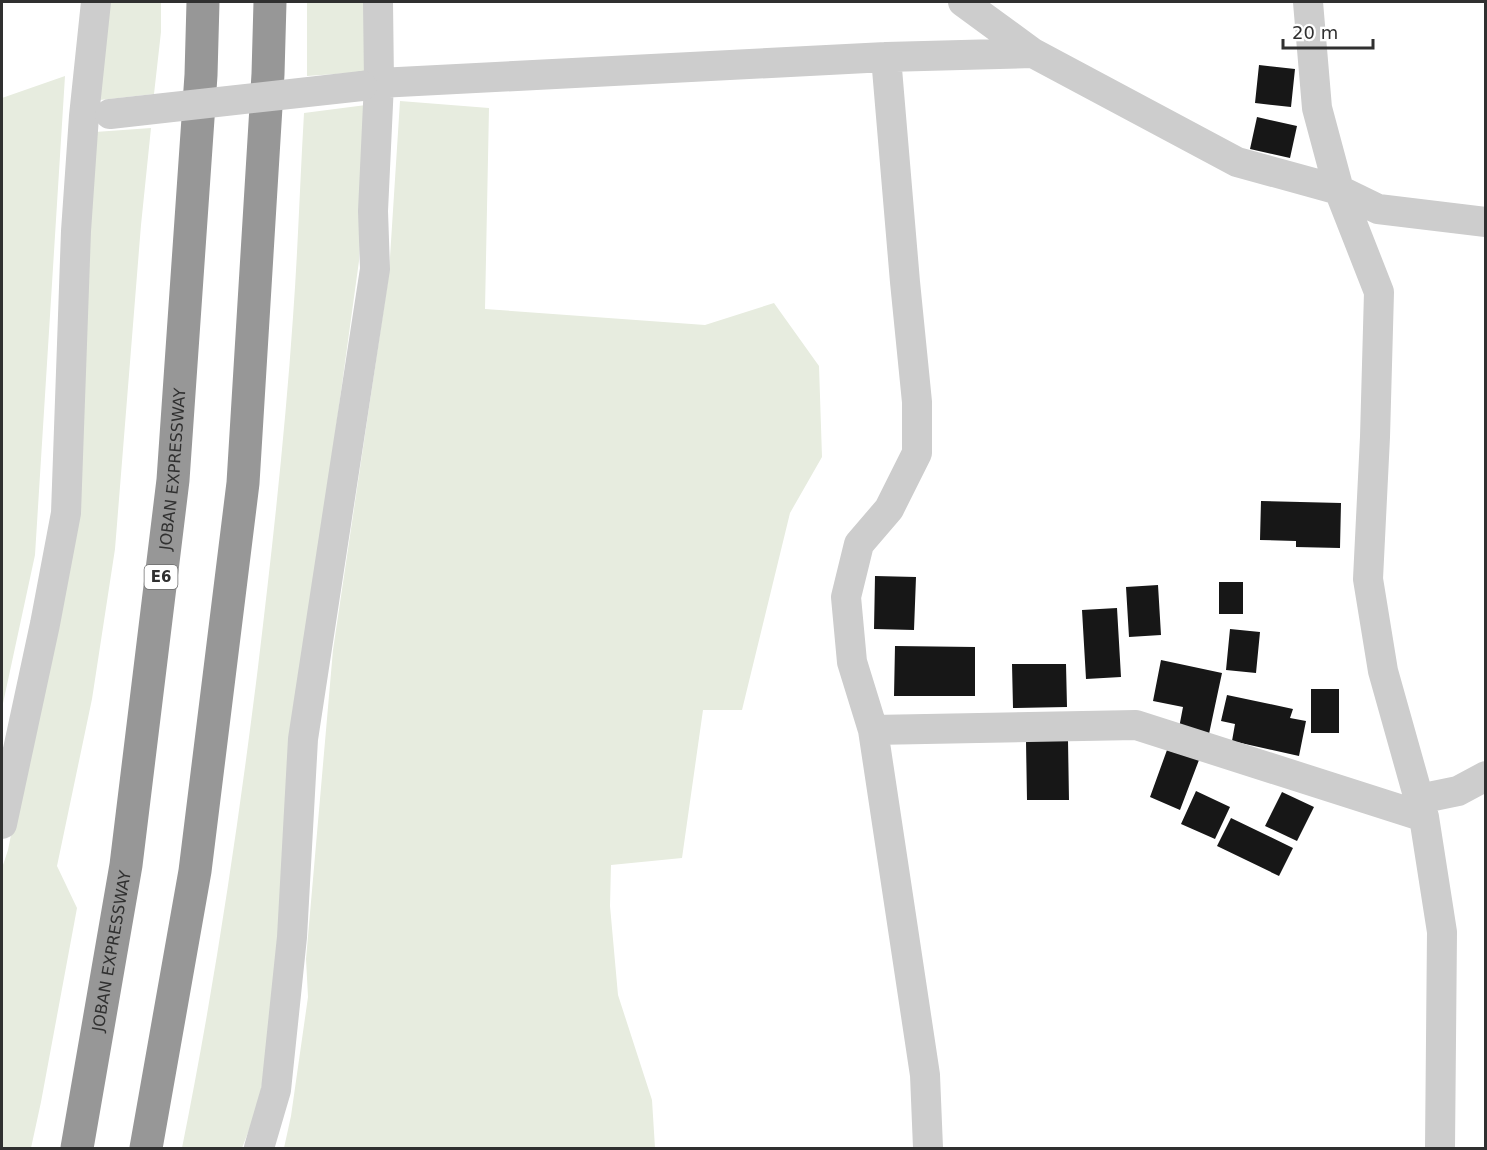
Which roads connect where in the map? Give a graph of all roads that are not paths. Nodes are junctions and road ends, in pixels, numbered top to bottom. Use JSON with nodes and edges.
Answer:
{"nodes":[{"id":1,"x":96,"y":2,"type":"edge"},
{"id":2,"x":203,"y":2,"type":"edge"},
{"id":3,"x":270,"y":2,"type":"edge"},
{"id":4,"x":378,"y":2,"type":"edge"},
{"id":5,"x":963,"y":2,"type":"edge"},
{"id":6,"x":1308,"y":2,"type":"edge"},
{"id":7,"x":1033,"y":53,"type":"junction"},
{"id":8,"x":886,"y":57,"type":"junction"},
{"id":9,"x":370,"y":84,"type":"junction"},
{"id":10,"x":97,"y":115,"type":"junction"},
{"id":11,"x":1339,"y":190,"type":"junction"},
{"id":12,"x":1485,"y":222,"type":"edge"},
{"id":13,"x":873,"y":730,"type":"junction"},
{"id":14,"x":1485,"y":776,"type":"edge"},
{"id":15,"x":1421,"y":808,"type":"junction"},
{"id":16,"x":2,"y":824,"type":"edge"},
{"id":17,"x":77,"y":1149,"type":"edge"},
{"id":18,"x":146,"y":1149,"type":"edge"},
{"id":19,"x":259,"y":1149,"type":"edge"},
{"id":20,"x":928,"y":1149,"type":"edge"},
{"id":21,"x":1440,"y":1149,"type":"edge"}],
"edges":[{"from":1,"to":10,"type":"street"},
{"from":2,"to":17,"type":"highway","name":"JOBAN EXPRESSWAY","number":"E6"},
{"from":3,"to":18,"type":"highway"},
{"from":4,"to":9,"type":"street"},
{"from":5,"to":7,"type":"street"},
{"from":6,"to":11,"type":"street"},
{"from":7,"to":8,"type":"street"},
{"from":7,"to":11,"type":"street"},
{"from":8,"to":9,"type":"street"},
{"from":8,"to":13,"type":"street"},
{"from":9,"to":10,"type":"street","bridge":true},
{"from":9,"to":19,"type":"street"},
{"from":10,"to":16,"type":"street"},
{"from":11,"to":12,"type":"street"},
{"from":11,"to":15,"type":"street"},
{"from":13,"to":15,"type":"street"},
{"from":13,"to":20,"type":"street"},
{"from":14,"to":15,"type":"street"},
{"from":15,"to":21,"type":"street"}]}
